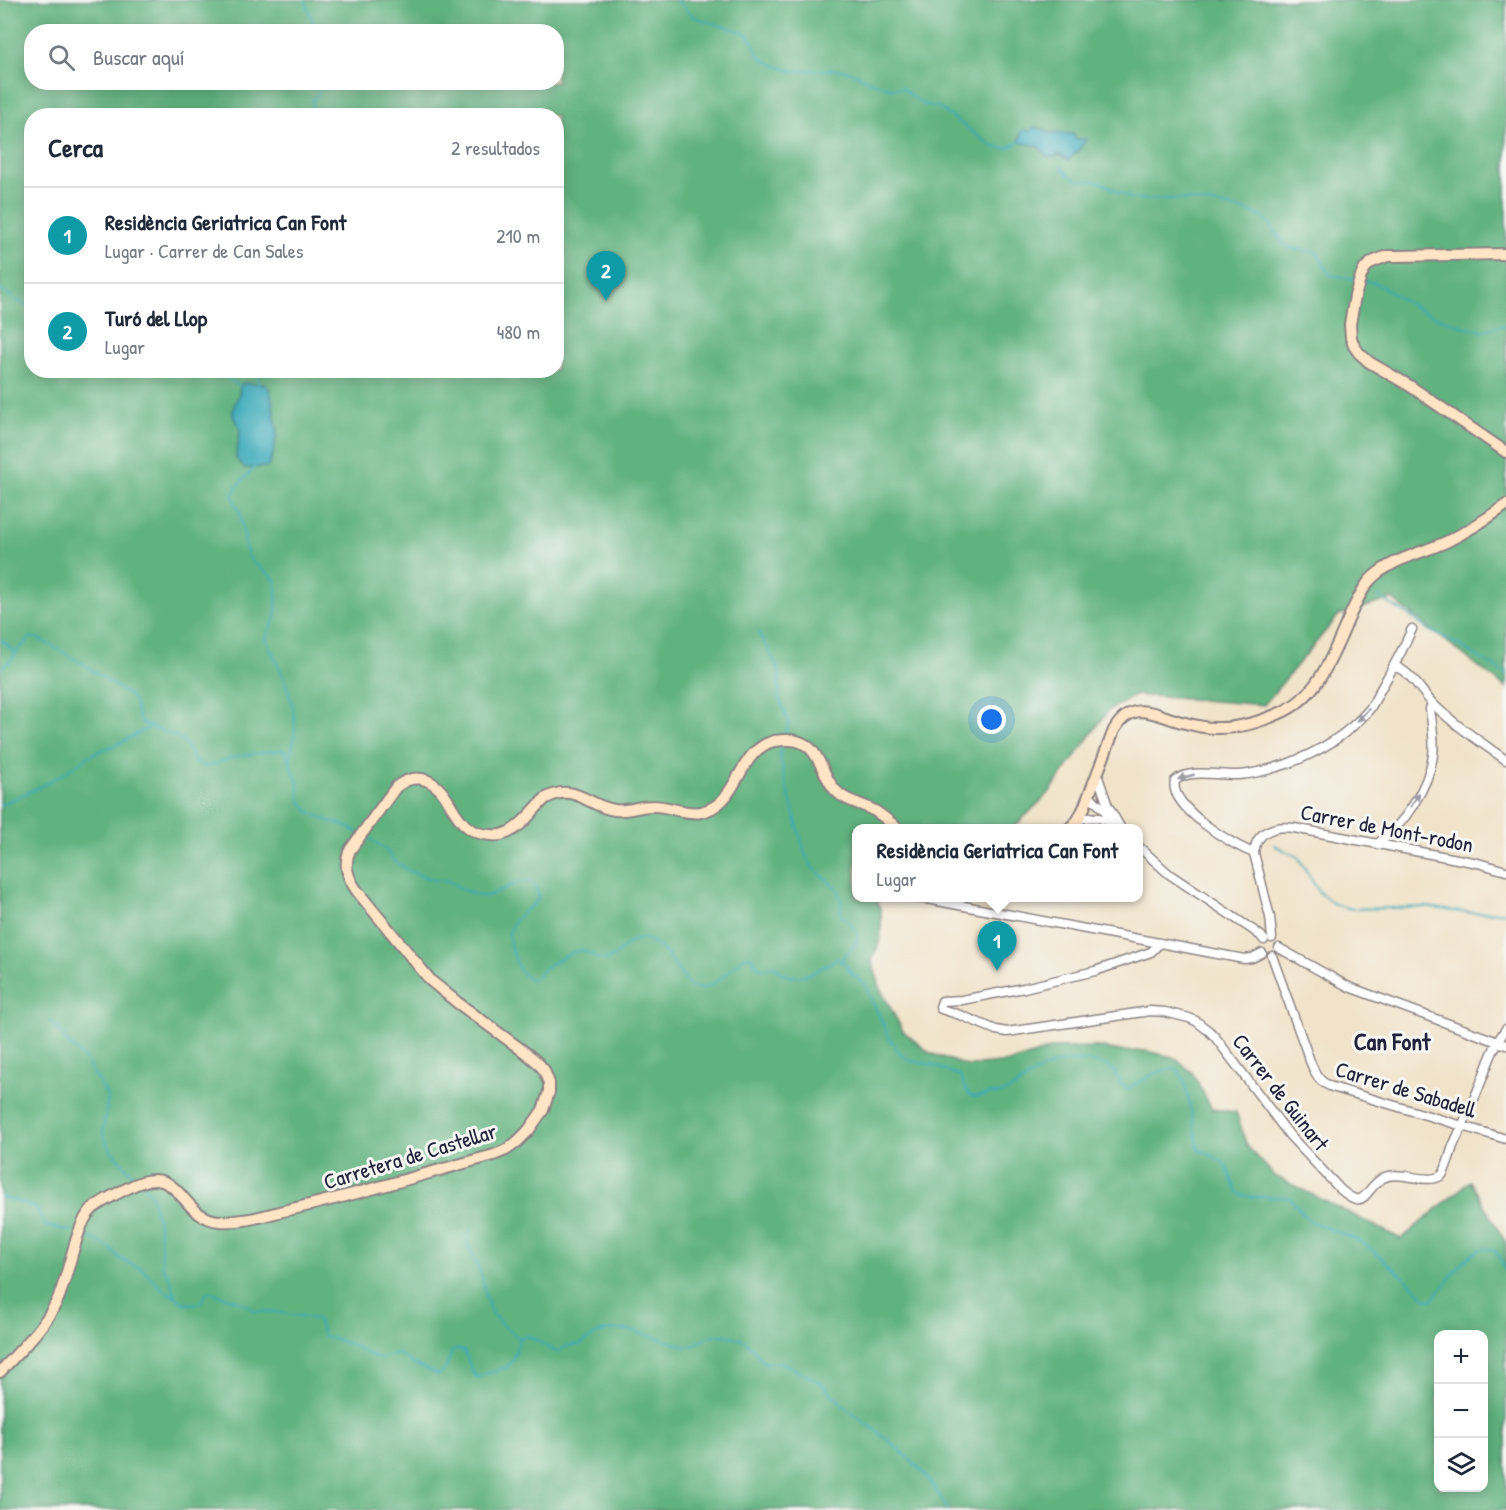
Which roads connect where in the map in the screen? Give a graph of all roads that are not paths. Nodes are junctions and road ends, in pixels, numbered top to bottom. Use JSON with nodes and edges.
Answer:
{"nodes":[{"id":1,"x":1506,"y":254,"type":"edge"},
{"id":2,"x":1506,"y":452,"type":"edge"},
{"id":3,"x":1506,"y":505,"type":"edge"},
{"id":4,"x":1412,"y":629,"type":"dead end"},
{"id":5,"x":1395,"y":666,"type":"junction"},
{"id":6,"x":1432,"y":703,"type":"junction"},
{"id":7,"x":1506,"y":760,"type":"edge"},
{"id":8,"x":1097,"y":774,"type":"junction"},
{"id":9,"x":1090,"y":796,"type":"junction"},
{"id":10,"x":892,"y":824,"type":"edge"},
{"id":11,"x":1074,"y":824,"type":"edge"},
{"id":12,"x":1115,"y":824,"type":"edge"},
{"id":13,"x":1117,"y":824,"type":"edge"},
{"id":14,"x":1119,"y":824,"type":"edge"},
{"id":15,"x":1377,"y":844,"type":"junction"},
{"id":16,"x":1143,"y":851,"type":"edge"},
{"id":17,"x":1254,"y":853,"type":"junction"},
{"id":18,"x":1506,"y":871,"type":"edge"},
{"id":19,"x":943,"y":902,"type":"edge"},
{"id":20,"x":1268,"y":939,"type":"junction"},
{"id":21,"x":1160,"y":943,"type":"junction"},
{"id":22,"x":1280,"y":948,"type":"junction"},
{"id":23,"x":1262,"y":953,"type":"junction"},
{"id":24,"x":1272,"y":956,"type":"junction"},
{"id":25,"x":1506,"y":1029,"type":"edge"},
{"id":26,"x":1502,"y":1043,"type":"edge"},
{"id":27,"x":1462,"y":1125,"type":"junction"},
{"id":28,"x":1506,"y":1139,"type":"edge"},
{"id":29,"x":0,"y":1372,"type":"edge"}],
"edges":[{"from":1,"to":2,"type":"street"},
{"from":3,"to":8,"type":"street"},
{"from":4,"to":5,"type":"street"},
{"from":5,"to":6,"type":"street"},
{"from":5,"to":17,"type":"street","one_way":true},
{"from":6,"to":7,"type":"street"},
{"from":15,"to":6,"type":"street","one_way":true},
{"from":8,"to":9,"type":"street"},
{"from":8,"to":14,"type":"street"},
{"from":9,"to":11,"type":"street"},
{"from":9,"to":13,"type":"street"},
{"from":10,"to":29,"type":"street","name":"Carretera de Castellar"},
{"from":11,"to":12,"type":"street"},
{"from":15,"to":17,"type":"street","name":"Carrer de Mont-rodon"},
{"from":15,"to":18,"type":"street","name":"Carrer de Mont-rodon"},
{"from":16,"to":20,"type":"street"},
{"from":17,"to":20,"type":"street"},
{"from":19,"to":21,"type":"street"},
{"from":20,"to":22,"type":"street"},
{"from":20,"to":23,"type":"street"},
{"from":21,"to":23,"type":"street"},
{"from":21,"to":27,"type":"street","name":"Carrer de Guinart"},
{"from":22,"to":24,"type":"street"},
{"from":22,"to":26,"type":"street"},
{"from":23,"to":24,"type":"street"},
{"from":24,"to":27,"type":"street","name":"Carrer de Sabadell"},
{"from":25,"to":26,"type":"street","name":"Carrer de Guinart"},
{"from":26,"to":27,"type":"street","name":"Carrer de Guinart"},
{"from":27,"to":28,"type":"street","name":"Carrer de Sabadell"}]}
